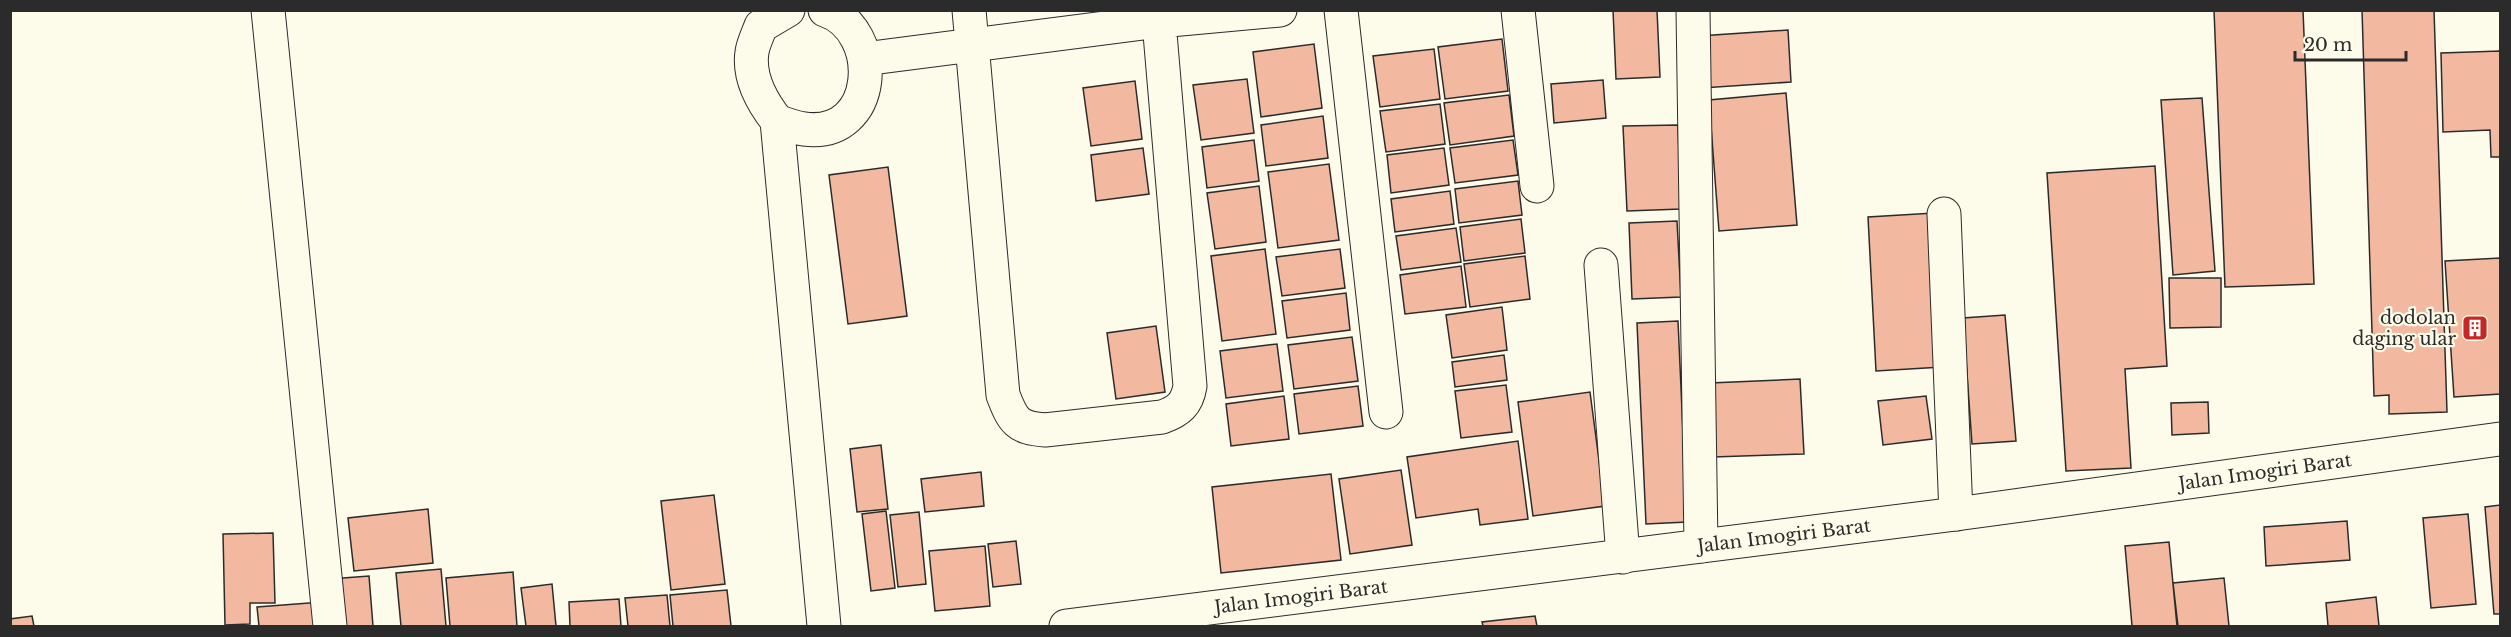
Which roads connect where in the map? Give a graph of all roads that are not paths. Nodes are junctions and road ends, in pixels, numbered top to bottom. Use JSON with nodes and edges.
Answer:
{"nodes":[{"id":1,"x":268,"y":10,"type":"edge"},
{"id":2,"x":788,"y":10,"type":"edge"},
{"id":3,"x":825,"y":10,"type":"edge"},
{"id":4,"x":969,"y":10,"type":"edge"},
{"id":5,"x":1280,"y":10,"type":"edge"},
{"id":6,"x":1341,"y":10,"type":"edge"},
{"id":7,"x":1518,"y":10,"type":"edge"},
{"id":8,"x":1693,"y":10,"type":"edge"},
{"id":9,"x":1159,"y":16,"type":"edge"},
{"id":10,"x":973,"y":45,"type":"junction"},
{"id":11,"x":864,"y":59,"type":"junction"},
{"id":12,"x":777,"y":121,"type":"junction"},
{"id":13,"x":1537,"y":186,"type":"dead end"},
{"id":14,"x":1944,"y":214,"type":"dead end"},
{"id":15,"x":1601,"y":265,"type":"dead end"},
{"id":16,"x":1386,"y":412,"type":"dead end"},
{"id":17,"x":2500,"y":440,"type":"edge"},
{"id":18,"x":1956,"y":514,"type":"junction"},
{"id":19,"x":1701,"y":546,"type":"junction"},
{"id":20,"x":1623,"y":557,"type":"junction"},
{"id":21,"x":330,"y":627,"type":"edge"},
{"id":22,"x":824,"y":627,"type":"edge"},
{"id":23,"x":1066,"y":627,"type":"edge"}],
"edges":[{"from":1,"to":21,"type":"street"},
{"from":2,"to":12,"type":"street"},
{"from":3,"to":11,"type":"street"},
{"from":4,"to":10,"type":"street"},
{"from":5,"to":9,"type":"street"},
{"from":6,"to":16,"type":"street"},
{"from":7,"to":13,"type":"street"},
{"from":8,"to":19,"type":"street"},
{"from":9,"to":10,"type":"street"},
{"from":9,"to":10,"type":"street"},
{"from":10,"to":11,"type":"street"},
{"from":11,"to":12,"type":"street"},
{"from":12,"to":22,"type":"street"},
{"from":14,"to":18,"type":"street"},
{"from":15,"to":20,"type":"street"},
{"from":17,"to":18,"type":"street","name":"Jalan Imogiri Barat"},
{"from":18,"to":19,"type":"street","name":"Jalan Imogiri Barat"},
{"from":19,"to":20,"type":"street","name":"Jalan Imogiri Barat"},
{"from":20,"to":23,"type":"street","name":"Jalan Imogiri Barat"}]}
